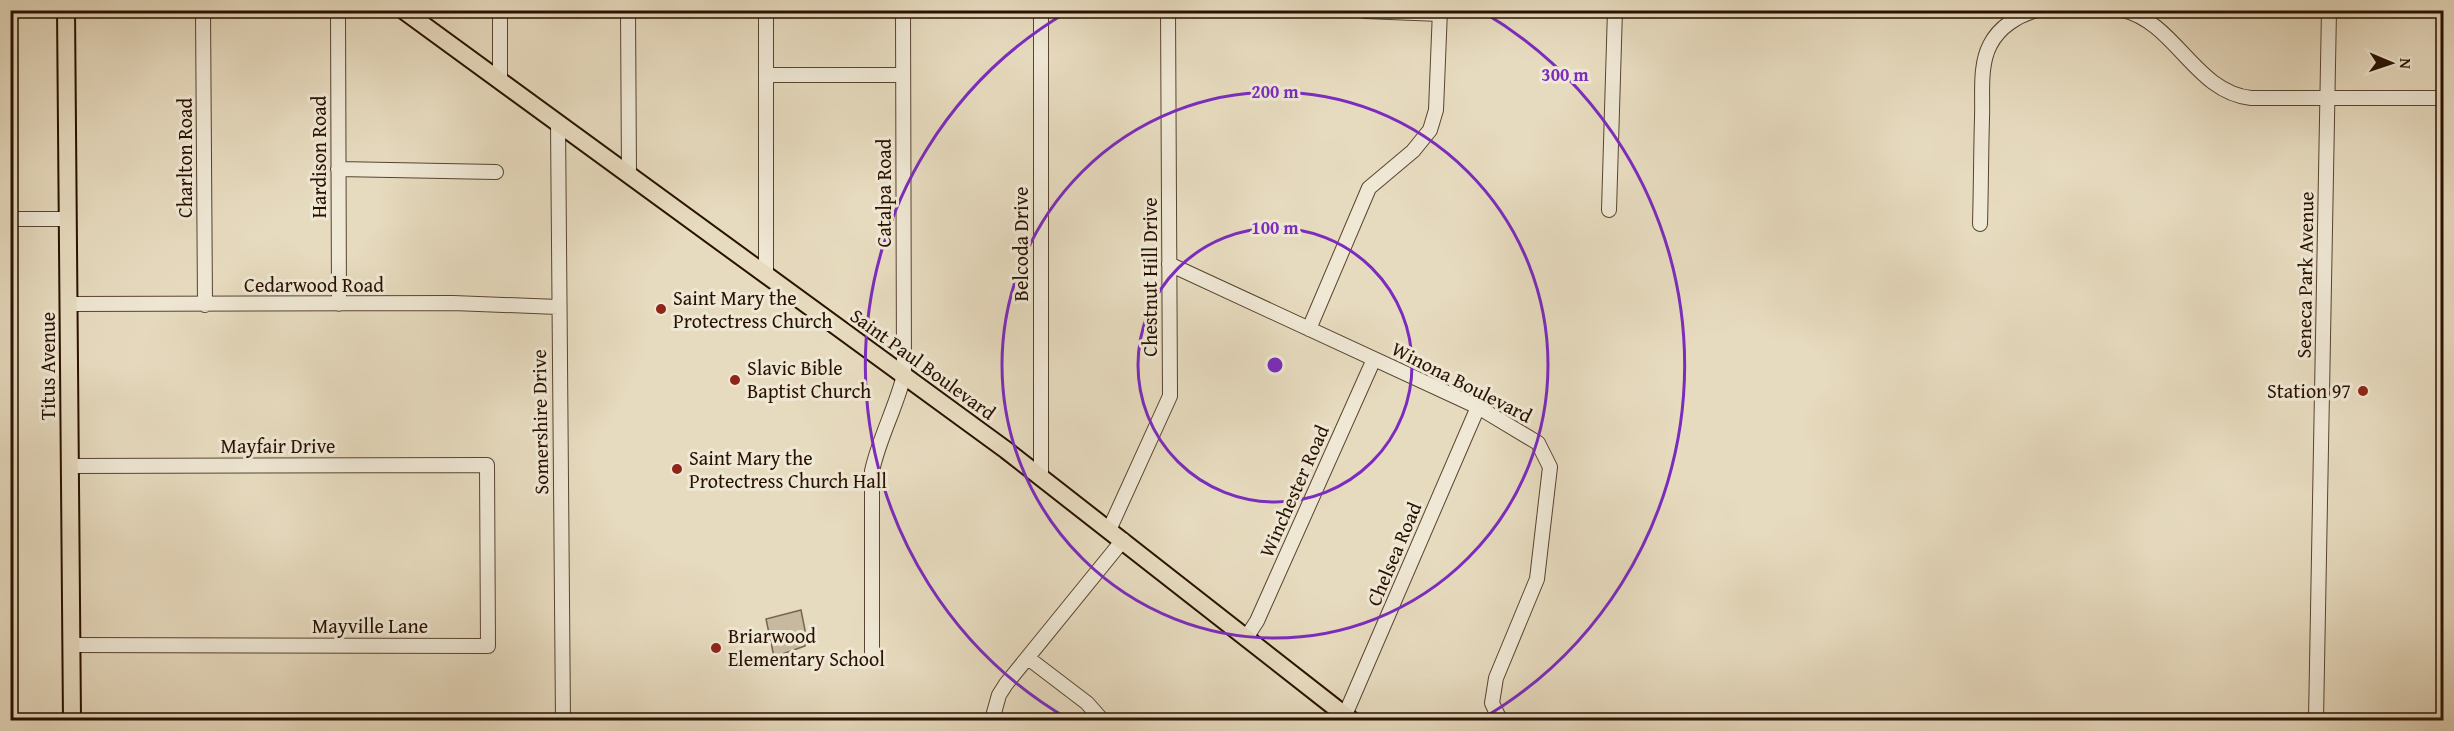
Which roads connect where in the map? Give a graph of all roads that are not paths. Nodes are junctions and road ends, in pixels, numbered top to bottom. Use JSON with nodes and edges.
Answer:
{"nodes":[{"id":1,"x":66,"y":10,"type":"edge"},
{"id":2,"x":203,"y":10,"type":"edge"},
{"id":3,"x":338,"y":10,"type":"edge"},
{"id":4,"x":403,"y":10,"type":"edge"},
{"id":5,"x":500,"y":10,"type":"edge"},
{"id":6,"x":628,"y":10,"type":"edge"},
{"id":7,"x":766,"y":10,"type":"edge"},
{"id":8,"x":903,"y":10,"type":"edge"},
{"id":9,"x":1041,"y":10,"type":"edge"},
{"id":10,"x":1168,"y":10,"type":"edge"},
{"id":11,"x":1615,"y":10,"type":"edge"},
{"id":12,"x":2037,"y":10,"type":"edge"},
{"id":13,"x":2123,"y":10,"type":"edge"},
{"id":14,"x":2329,"y":10,"type":"edge"},
{"id":15,"x":1365,"y":11,"type":"edge"},
{"id":16,"x":1440,"y":12,"type":"edge"},
{"id":17,"x":766,"y":75,"type":"junction"},
{"id":18,"x":903,"y":75,"type":"junction"},
{"id":19,"x":500,"y":81,"type":"junction"},
{"id":20,"x":2328,"y":98,"type":"junction"},
{"id":21,"x":2444,"y":98,"type":"edge"},
{"id":22,"x":558,"y":123,"type":"junction"},
{"id":23,"x":338,"y":169,"type":"junction"},
{"id":24,"x":496,"y":172,"type":"dead end"},
{"id":25,"x":629,"y":175,"type":"junction"},
{"id":26,"x":1609,"y":210,"type":"dead end"},
{"id":27,"x":10,"y":219,"type":"edge"},
{"id":28,"x":68,"y":219,"type":"junction"},
{"id":29,"x":1980,"y":224,"type":"dead end"},
{"id":30,"x":1169,"y":264,"type":"junction"},
{"id":31,"x":766,"y":275,"type":"junction"},
{"id":32,"x":69,"y":304,"type":"junction"},
{"id":33,"x":339,"y":304,"type":"junction"},
{"id":34,"x":205,"y":305,"type":"junction"},
{"id":35,"x":558,"y":308,"type":"junction"},
{"id":36,"x":1309,"y":329,"type":"junction"},
{"id":37,"x":1374,"y":359,"type":"junction"},
{"id":38,"x":904,"y":375,"type":"junction"},
{"id":39,"x":1478,"y":407,"type":"junction"},
{"id":40,"x":487,"y":465,"type":"joint"},
{"id":41,"x":69,"y":466,"type":"junction"},
{"id":42,"x":1041,"y":478,"type":"junction"},
{"id":43,"x":1109,"y":530,"type":"junction"},
{"id":44,"x":1123,"y":540,"type":"junction"},
{"id":45,"x":1246,"y":638,"type":"junction"},
{"id":46,"x":71,"y":645,"type":"junction"},
{"id":47,"x":872,"y":658,"type":"dead end"},
{"id":48,"x":1028,"y":658,"type":"junction"},
{"id":49,"x":1348,"y":718,"type":"edge"},
{"id":50,"x":72,"y":720,"type":"edge"},
{"id":51,"x":563,"y":720,"type":"edge"},
{"id":52,"x":992,"y":720,"type":"edge"},
{"id":53,"x":1102,"y":720,"type":"edge"},
{"id":54,"x":1500,"y":720,"type":"edge"},
{"id":55,"x":2316,"y":720,"type":"edge"}],
"edges":[{"from":1,"to":28,"type":"main road","name":"Titus Avenue"},
{"from":2,"to":34,"type":"street","name":"Charlton Road"},
{"from":3,"to":23,"type":"street","name":"Hardison Road"},
{"from":4,"to":19,"type":"main road","name":"Saint Paul Boulevard"},
{"from":5,"to":19,"type":"street"},
{"from":6,"to":25,"type":"street"},
{"from":7,"to":17,"type":"street"},
{"from":8,"to":18,"type":"street","name":"Catalpa Road"},
{"from":9,"to":42,"type":"street","name":"Belcoda Drive"},
{"from":10,"to":30,"type":"street","name":"Chestnut Hill Drive"},
{"from":11,"to":26,"type":"street"},
{"from":12,"to":29,"type":"street"},
{"from":13,"to":20,"type":"street"},
{"from":14,"to":20,"type":"street","name":"Seneca Park Avenue"},
{"from":15,"to":16,"type":"street"},
{"from":16,"to":36,"type":"street"},
{"from":17,"to":18,"type":"street"},
{"from":17,"to":31,"type":"street"},
{"from":18,"to":38,"type":"street","name":"Catalpa Road"},
{"from":19,"to":22,"type":"main road","name":"Saint Paul Boulevard"},
{"from":20,"to":21,"type":"street"},
{"from":20,"to":55,"type":"street","name":"Seneca Park Avenue"},
{"from":22,"to":25,"type":"main road","name":"Saint Paul Boulevard"},
{"from":22,"to":35,"type":"street","name":"Somershire Drive"},
{"from":23,"to":24,"type":"street"},
{"from":23,"to":33,"type":"street","name":"Hardison Road"},
{"from":25,"to":31,"type":"main road","name":"Saint Paul Boulevard"},
{"from":27,"to":28,"type":"street"},
{"from":28,"to":32,"type":"main road","name":"Titus Avenue"},
{"from":30,"to":36,"type":"street","name":"Winona Boulevard"},
{"from":30,"to":43,"type":"street","name":"Chestnut Hill Drive"},
{"from":31,"to":38,"type":"main road","name":"Saint Paul Boulevard"},
{"from":32,"to":34,"type":"street","name":"Cedarwood Road"},
{"from":32,"to":41,"type":"main road","name":"Titus Avenue"},
{"from":33,"to":34,"type":"street","name":"Cedarwood Road"},
{"from":33,"to":35,"type":"street","name":"Cedarwood Road"},
{"from":35,"to":51,"type":"street","name":"Somershire Drive"},
{"from":36,"to":37,"type":"street","name":"Winona Boulevard"},
{"from":37,"to":39,"type":"street","name":"Winona Boulevard"},
{"from":37,"to":45,"type":"street","name":"Winchester Road"},
{"from":38,"to":42,"type":"main road","name":"Saint Paul Boulevard"},
{"from":38,"to":47,"type":"street","name":"Catalpa Road"},
{"from":39,"to":49,"type":"street","name":"Chelsea Road"},
{"from":39,"to":54,"type":"street","name":"Winona Boulevard"},
{"from":40,"to":41,"type":"street","name":"Mayfair Drive"},
{"from":40,"to":46,"type":"street","name":"Mayville Lane"},
{"from":41,"to":46,"type":"main road","name":"Titus Avenue"},
{"from":42,"to":43,"type":"main road","name":"Saint Paul Boulevard"},
{"from":43,"to":44,"type":"main road","name":"Saint Paul Boulevard"},
{"from":44,"to":45,"type":"main road","name":"Saint Paul Boulevard"},
{"from":44,"to":48,"type":"street"},
{"from":45,"to":49,"type":"main road","name":"Saint Paul Boulevard"},
{"from":46,"to":50,"type":"main road","name":"Titus Avenue"},
{"from":48,"to":52,"type":"street"},
{"from":48,"to":53,"type":"street"}]}
